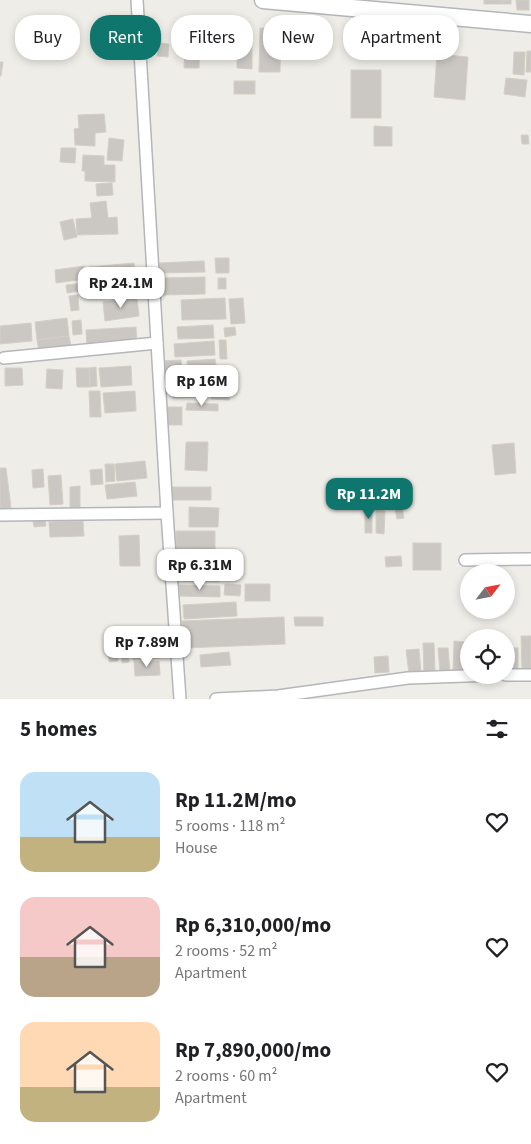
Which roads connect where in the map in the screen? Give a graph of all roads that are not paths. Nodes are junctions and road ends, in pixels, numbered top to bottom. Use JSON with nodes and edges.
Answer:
{"nodes":[{"id":1,"x":137,"y":0,"type":"edge"},
{"id":2,"x":263,"y":0,"type":"edge"},
{"id":3,"x":330,"y":3,"type":"edge"},
{"id":4,"x":531,"y":24,"type":"edge"},
{"id":5,"x":157,"y":343,"type":"junction"},
{"id":6,"x":4,"y":358,"type":"dead end"},
{"id":7,"x":167,"y":513,"type":"junction"},
{"id":8,"x":0,"y":515,"type":"edge"},
{"id":9,"x":531,"y":558,"type":"edge"},
{"id":10,"x":466,"y":560,"type":"dead end"},
{"id":11,"x":515,"y":675,"type":"edge"},
{"id":12,"x":531,"y":675,"type":"edge"},
{"id":13,"x":460,"y":676,"type":"edge"},
{"id":14,"x":180,"y":699,"type":"edge"},
{"id":15,"x":216,"y":699,"type":"edge"}],
"edges":[{"from":1,"to":5,"type":"street"},
{"from":2,"to":3,"type":"main road"},
{"from":3,"to":4,"type":"main road"},
{"from":5,"to":6,"type":"street"},
{"from":5,"to":7,"type":"street"},
{"from":7,"to":8,"type":"street"},
{"from":7,"to":14,"type":"street"},
{"from":9,"to":10,"type":"street"},
{"from":11,"to":12,"type":"street"},
{"from":13,"to":15,"type":"street"}]}
